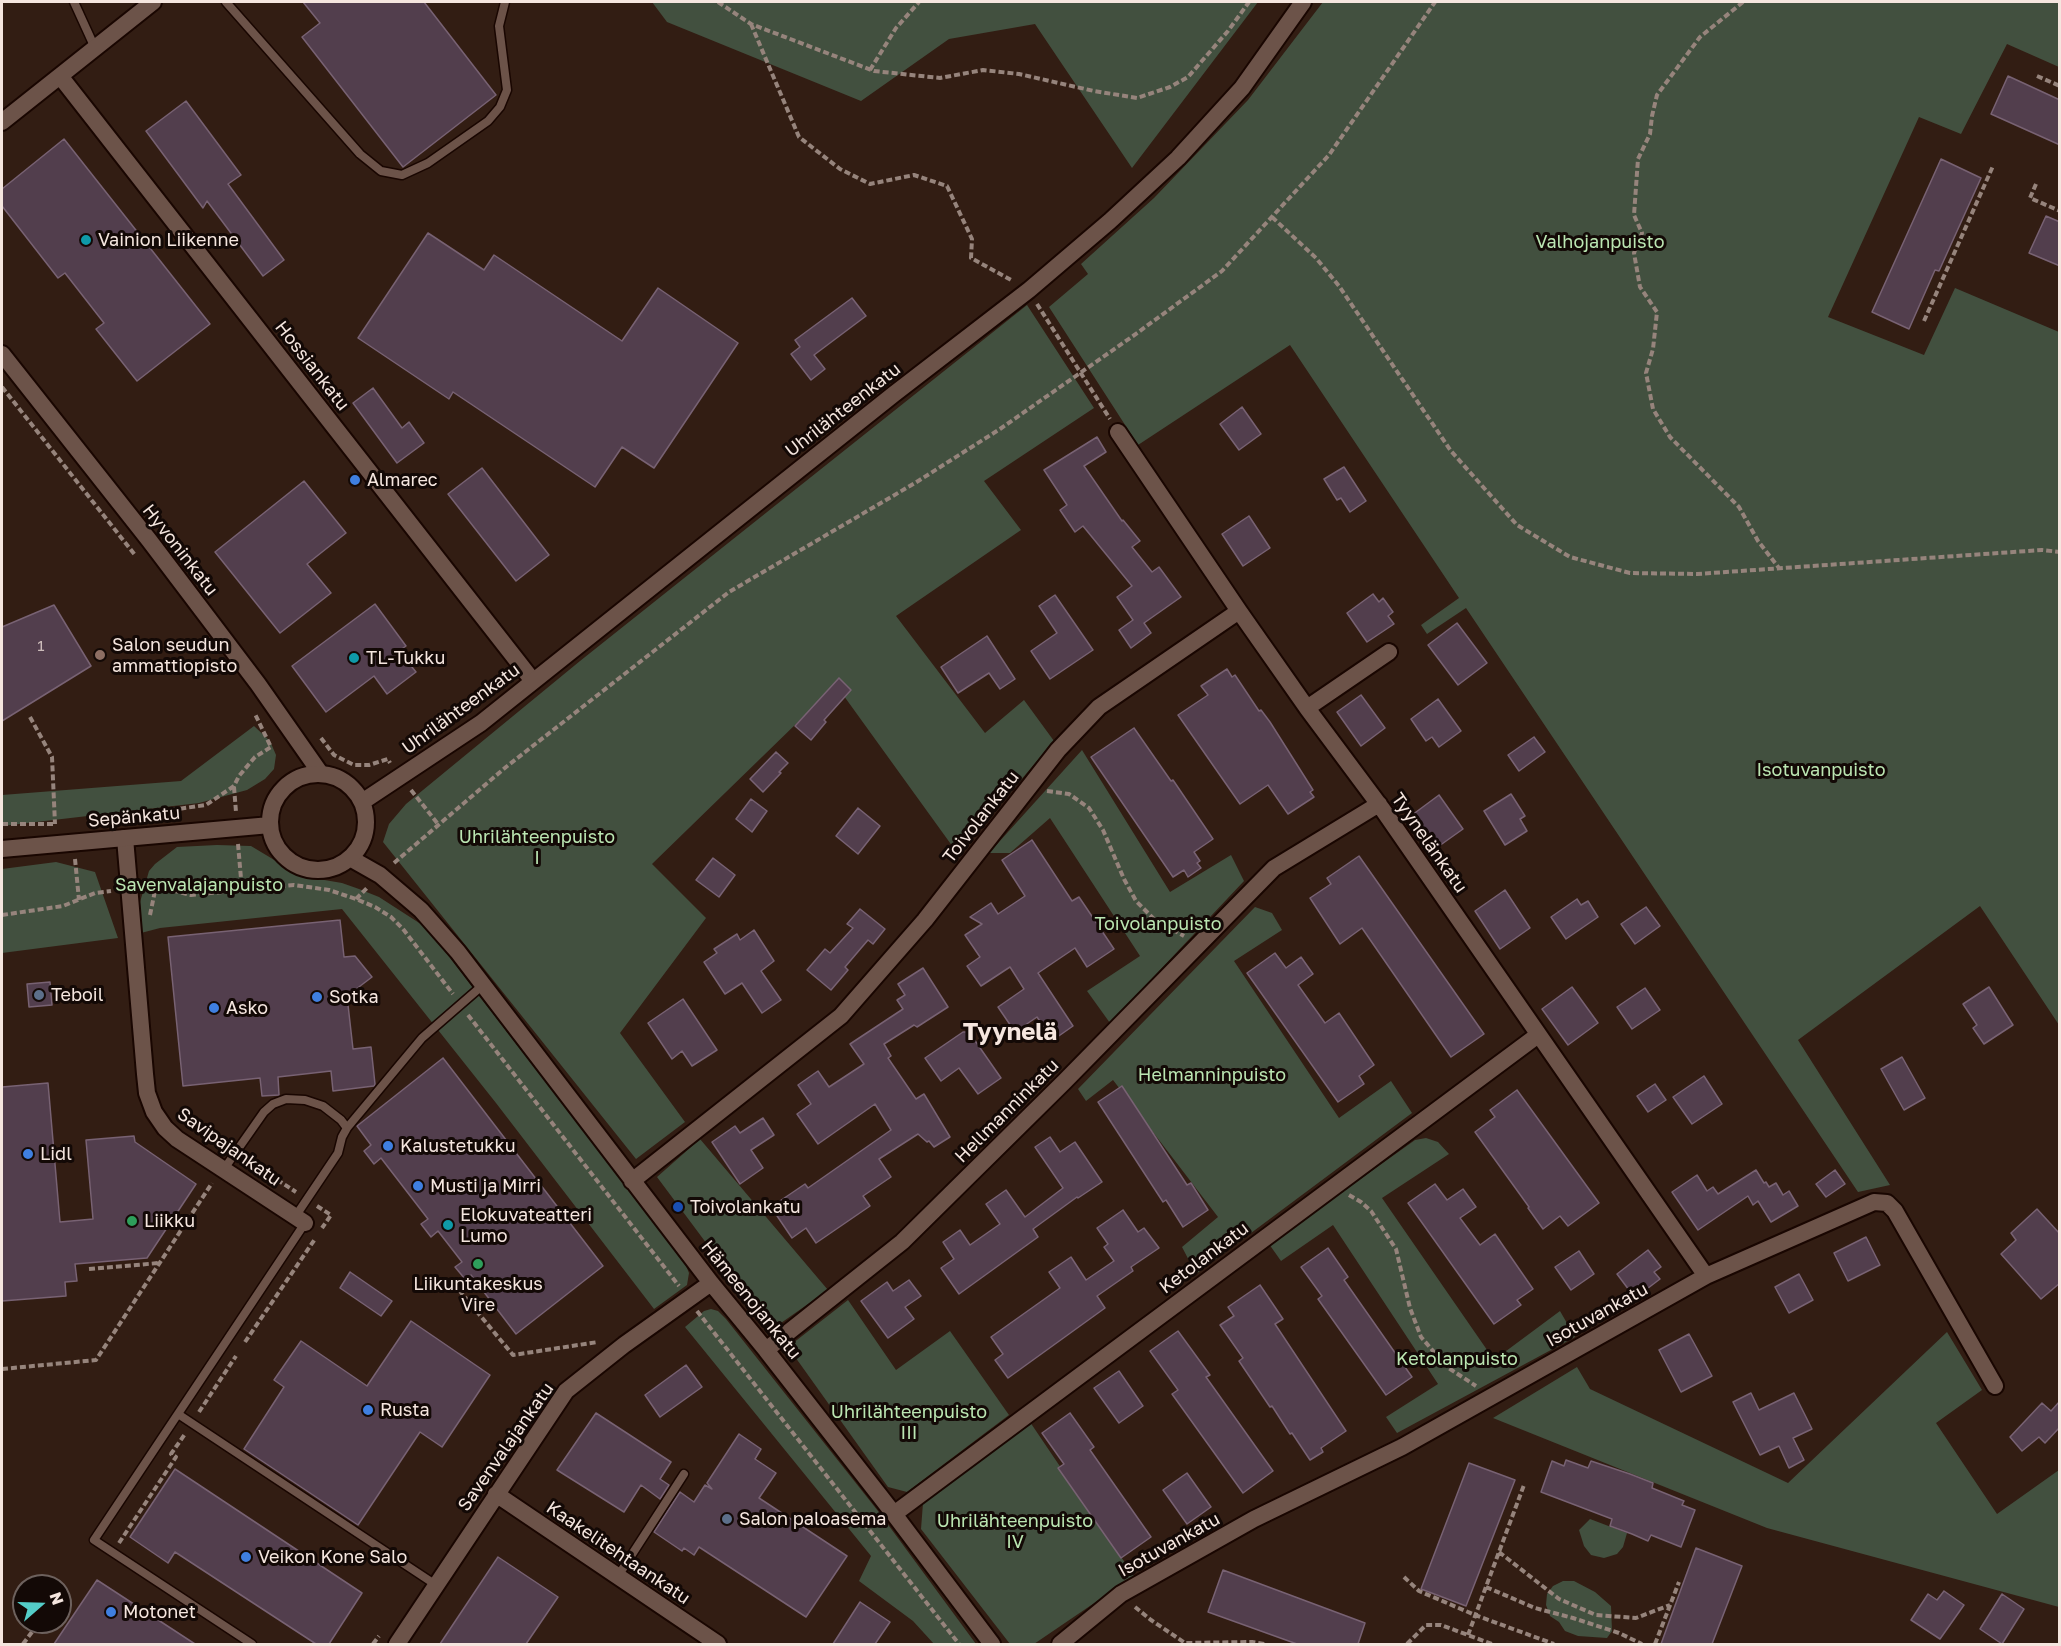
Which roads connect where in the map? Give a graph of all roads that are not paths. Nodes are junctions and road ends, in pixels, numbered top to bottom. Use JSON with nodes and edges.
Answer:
{"nodes":[{"id":1,"x":74,"y":2,"type":"edge"},
{"id":2,"x":153,"y":2,"type":"edge"},
{"id":3,"x":226,"y":2,"type":"edge"},
{"id":4,"x":505,"y":2,"type":"edge"},
{"id":5,"x":1303,"y":2,"type":"edge"},
{"id":6,"x":95,"y":48,"type":"junction"},
{"id":7,"x":60,"y":76,"type":"junction"},
{"id":8,"x":2,"y":122,"type":"edge"},
{"id":9,"x":2,"y":354,"type":"edge"},
{"id":10,"x":1118,"y":432,"type":"road end"},
{"id":11,"x":1239,"y":611,"type":"junction"},
{"id":12,"x":1389,"y":652,"type":"dead end"},
{"id":13,"x":534,"y":681,"type":"junction"},
{"id":14,"x":1307,"y":708,"type":"junction"},
{"id":15,"x":321,"y":774,"type":"junction"},
{"id":16,"x":362,"y":802,"type":"junction"},
{"id":17,"x":1379,"y":804,"type":"junction"},
{"id":18,"x":270,"y":825,"type":"junction"},
{"id":19,"x":125,"y":838,"type":"junction"},
{"id":20,"x":2,"y":849,"type":"edge"},
{"id":21,"x":350,"y":858,"type":"junction"},
{"id":22,"x":483,"y":985,"type":"junction"},
{"id":23,"x":1538,"y":1035,"type":"junction"},
{"id":24,"x":347,"y":1128,"type":"junction"},
{"id":25,"x":224,"y":1169,"type":"junction"},
{"id":26,"x":632,"y":1181,"type":"junction"},
{"id":27,"x":300,"y":1220,"type":"junction"},
{"id":28,"x":1706,"y":1276,"type":"junction"},
{"id":29,"x":711,"y":1283,"type":"junction"},
{"id":30,"x":766,"y":1350,"type":"junction"},
{"id":31,"x":1995,"y":1386,"type":"dead end"},
{"id":32,"x":178,"y":1414,"type":"junction"},
{"id":33,"x":684,"y":1474,"type":"dead end"},
{"id":34,"x":496,"y":1494,"type":"junction"},
{"id":35,"x":894,"y":1514,"type":"junction"},
{"id":36,"x":618,"y":1576,"type":"junction"},
{"id":37,"x":436,"y":1585,"type":"junction"},
{"id":38,"x":252,"y":1644,"type":"edge"},
{"id":39,"x":397,"y":1644,"type":"edge"},
{"id":40,"x":718,"y":1644,"type":"edge"},
{"id":41,"x":992,"y":1644,"type":"edge"},
{"id":42,"x":1060,"y":1644,"type":"edge"}],
"edges":[{"from":1,"to":6,"type":"lane"},
{"from":2,"to":6,"type":"street"},
{"from":3,"to":4,"type":"lane"},
{"from":5,"to":13,"type":"street","name":"Uhrilähteenkatu"},
{"from":6,"to":7,"type":"street"},
{"from":7,"to":8,"type":"street"},
{"from":7,"to":13,"type":"street","name":"Hossiankatu"},
{"from":9,"to":15,"type":"street","name":"Hyvoninkatu"},
{"from":10,"to":11,"type":"street","name":"Tyynelänkatu"},
{"from":11,"to":14,"type":"street","name":"Tyynelänkatu"},
{"from":11,"to":26,"type":"street","name":"Toivolankatu"},
{"from":12,"to":14,"type":"street"},
{"from":13,"to":16,"type":"street","name":"Uhrilähteenkatu"},
{"from":14,"to":17,"type":"street","name":"Tyynelänkatu"},
{"from":15,"to":16,"type":"street"},
{"from":15,"to":18,"type":"street"},
{"from":16,"to":21,"type":"street"},
{"from":17,"to":23,"type":"street","name":"Tyynelänkatu"},
{"from":17,"to":30,"type":"street","name":"Hellmanninkatu"},
{"from":18,"to":19,"type":"street","name":"Sepänkatu"},
{"from":18,"to":21,"type":"street"},
{"from":19,"to":20,"type":"street","name":"Sepänkatu"},
{"from":19,"to":25,"type":"street","name":"Savipajankatu"},
{"from":21,"to":22,"type":"street","name":"Hämeenojankatu"},
{"from":22,"to":24,"type":"lane"},
{"from":22,"to":26,"type":"street","name":"Hämeenojankatu"},
{"from":23,"to":28,"type":"street","name":"Tyynelänkatu"},
{"from":23,"to":35,"type":"street","name":"Ketolankatu"},
{"from":24,"to":25,"type":"lane"},
{"from":24,"to":27,"type":"lane"},
{"from":25,"to":27,"type":"street","name":"Savipajankatu"},
{"from":26,"to":29,"type":"street","name":"Hämeenojankatu"},
{"from":27,"to":32,"type":"lane"},
{"from":28,"to":31,"type":"street","name":"Isotuvankatu"},
{"from":28,"to":42,"type":"street","name":"Isotuvankatu"},
{"from":29,"to":30,"type":"street","name":"Hämeenojankatu"},
{"from":29,"to":34,"type":"street","name":"Savenvalajankatu"},
{"from":30,"to":35,"type":"street","name":"Hämeenojankatu"},
{"from":32,"to":37,"type":"lane"},
{"from":32,"to":38,"type":"lane"},
{"from":33,"to":36,"type":"lane"},
{"from":34,"to":36,"type":"street","name":"Kaakelitehtaankatu"},
{"from":34,"to":37,"type":"street","name":"Savenvalajankatu"},
{"from":35,"to":41,"type":"street","name":"Hämeenojankatu"},
{"from":36,"to":40,"type":"street","name":"Kaakelitehtaankatu"},
{"from":37,"to":39,"type":"street","name":"Savenvalajankatu"}]}
